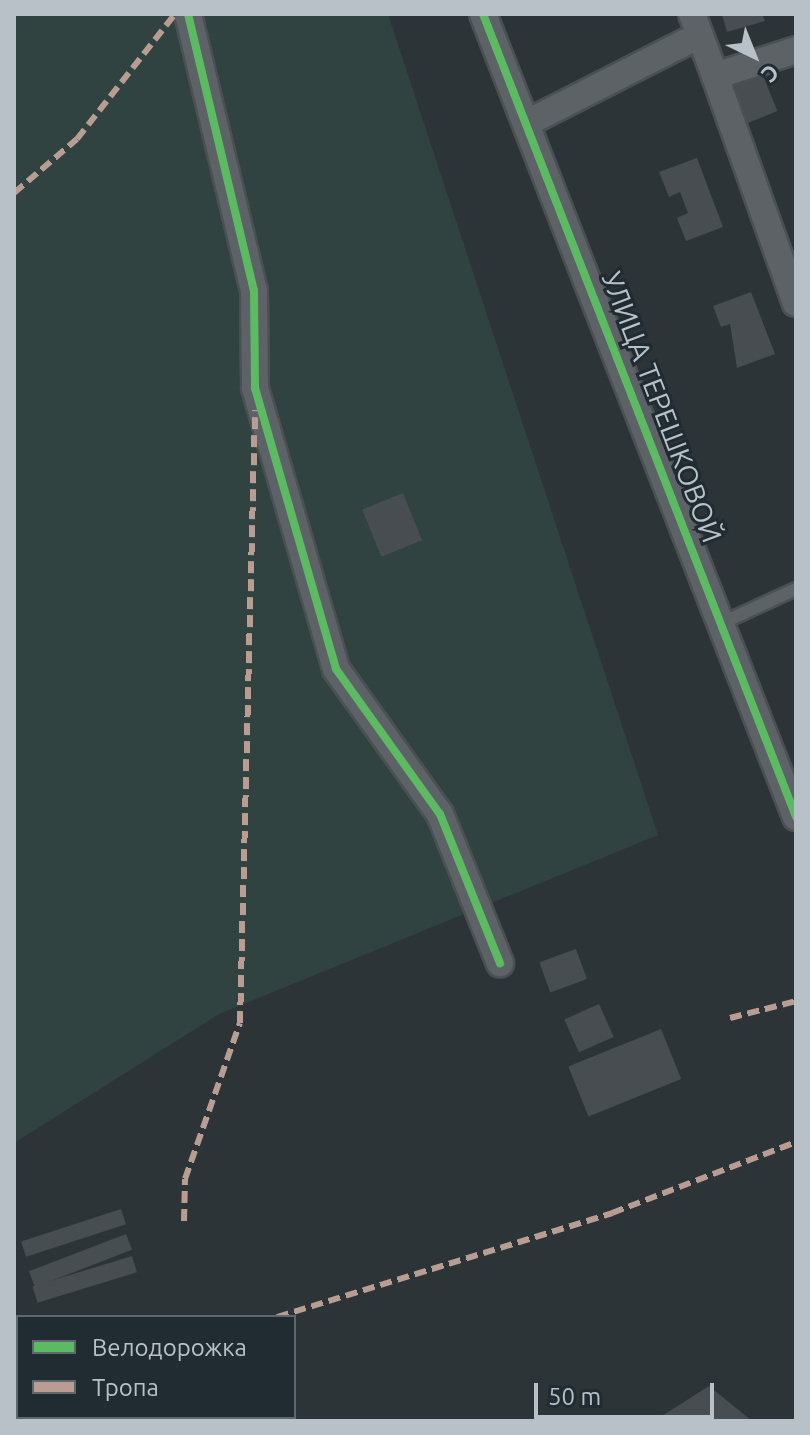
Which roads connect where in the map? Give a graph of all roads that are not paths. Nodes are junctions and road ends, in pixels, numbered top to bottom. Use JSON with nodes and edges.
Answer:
{"nodes":[{"id":1,"x":188,"y":14,"type":"edge"},
{"id":2,"x":483,"y":14,"type":"edge"},
{"id":3,"x":694,"y":26,"type":"edge"},
{"id":4,"x":796,"y":50,"type":"edge"},
{"id":5,"x":715,"y":76,"type":"junction"},
{"id":6,"x":527,"y":123,"type":"junction"},
{"id":7,"x":796,"y":303,"type":"edge"},
{"id":8,"x":796,"y":589,"type":"edge"},
{"id":9,"x":722,"y":623,"type":"junction"},
{"id":10,"x":796,"y":817,"type":"edge"},
{"id":11,"x":500,"y":963,"type":"dead end"}],
"edges":[{"from":1,"to":11,"type":"street"},
{"from":2,"to":6,"type":"street","name":"УЛИЦА ТЕРЕШКОВОЙ"},
{"from":3,"to":5,"type":"street"},
{"from":3,"to":6,"type":"street"},
{"from":4,"to":5,"type":"street"},
{"from":5,"to":7,"type":"street"},
{"from":6,"to":9,"type":"street","name":"УЛИЦА ТЕРЕШКОВОЙ"},
{"from":8,"to":9,"type":"lane"},
{"from":9,"to":10,"type":"street","name":"УЛИЦА ТЕРЕШКОВОЙ"}]}
